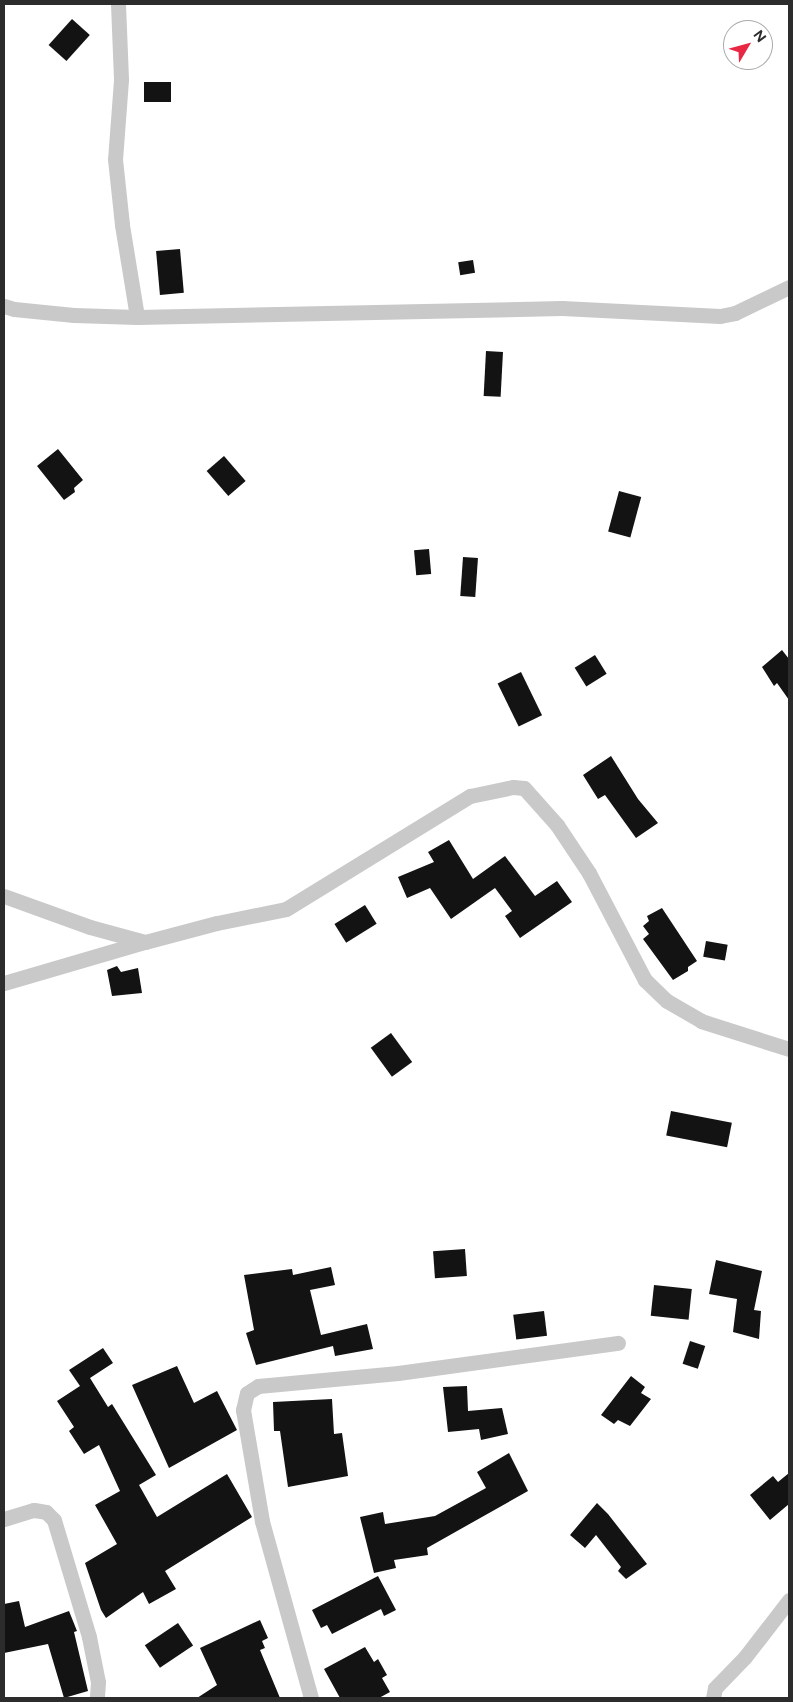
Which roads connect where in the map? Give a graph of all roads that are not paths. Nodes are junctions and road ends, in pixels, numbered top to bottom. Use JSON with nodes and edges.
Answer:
{"nodes":[{"id":1,"x":118,"y":4,"type":"edge"},
{"id":2,"x":789,"y":287,"type":"edge"},
{"id":3,"x":4,"y":306,"type":"edge"},
{"id":4,"x":137,"y":317,"type":"junction"},
{"id":5,"x":4,"y":896,"type":"edge"},
{"id":6,"x":145,"y":942,"type":"junction"},
{"id":7,"x":4,"y":983,"type":"edge"},
{"id":8,"x":789,"y":1049,"type":"edge"},
{"id":9,"x":618,"y":1343,"type":"dead end"},
{"id":10,"x":4,"y":1519,"type":"edge"},
{"id":11,"x":789,"y":1600,"type":"edge"},
{"id":12,"x":97,"y":1698,"type":"edge"},
{"id":13,"x":310,"y":1698,"type":"edge"},
{"id":14,"x":713,"y":1698,"type":"edge"}],
"edges":[{"from":1,"to":4,"type":"street"},
{"from":2,"to":4,"type":"street"},
{"from":3,"to":4,"type":"street"},
{"from":5,"to":6,"type":"street"},
{"from":6,"to":7,"type":"street"},
{"from":6,"to":8,"type":"street"},
{"from":9,"to":13,"type":"street"},
{"from":10,"to":12,"type":"street"},
{"from":11,"to":14,"type":"street"}]}
